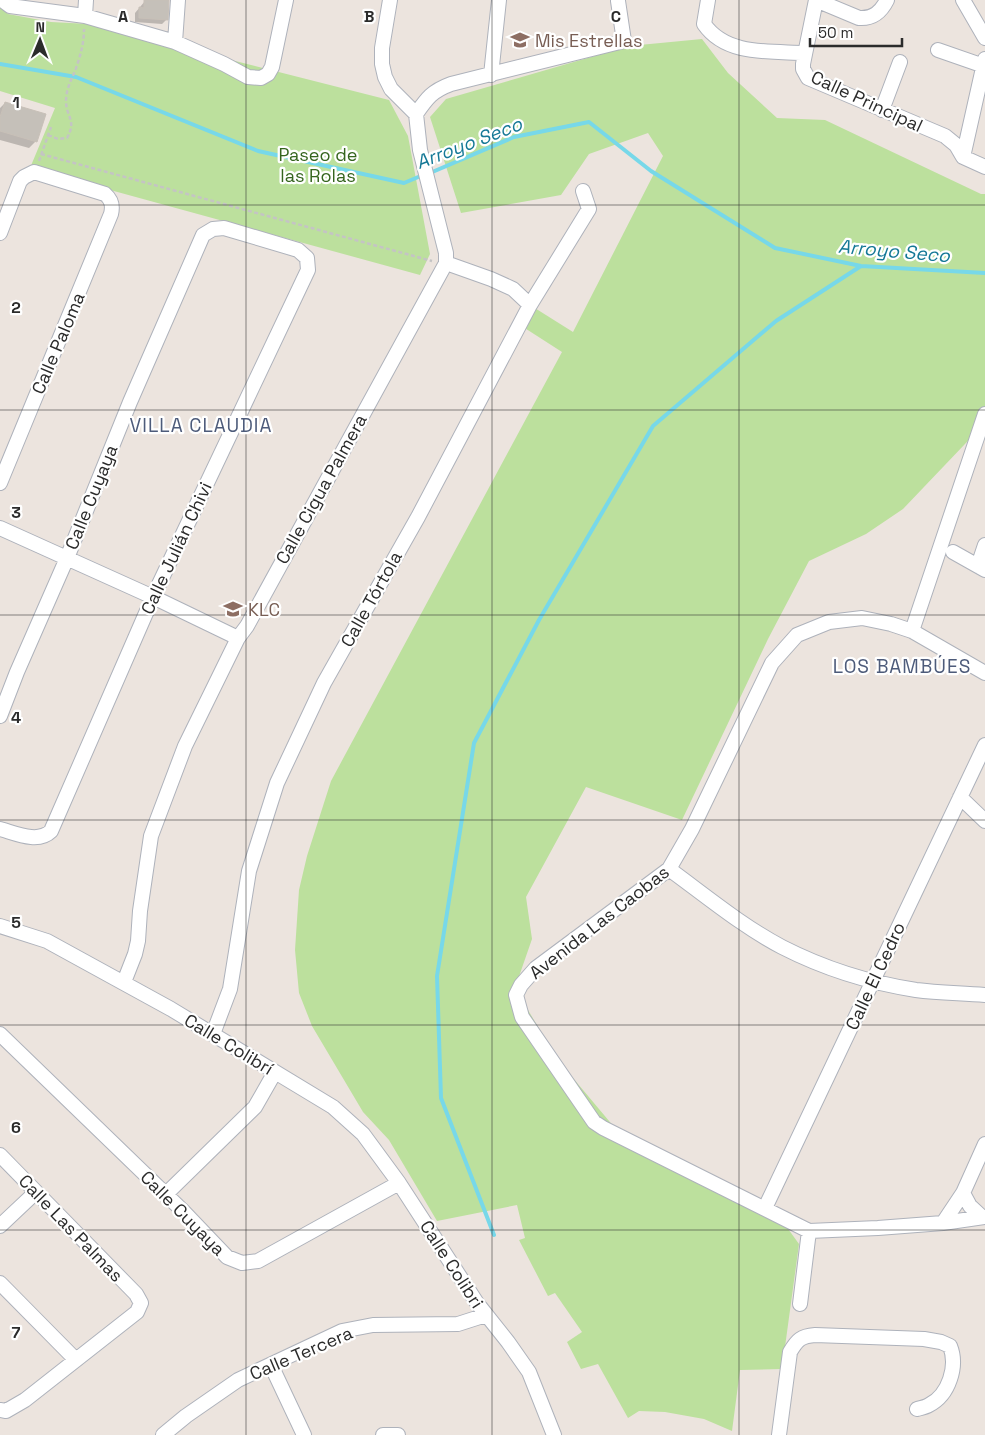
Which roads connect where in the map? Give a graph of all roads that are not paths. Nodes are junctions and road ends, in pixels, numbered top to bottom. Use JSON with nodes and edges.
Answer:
{"nodes":[{"id":1,"x":2,"y":0,"type":"edge"},
{"id":2,"x":86,"y":0,"type":"edge"},
{"id":3,"x":178,"y":0,"type":"edge"},
{"id":4,"x":286,"y":0,"type":"edge"},
{"id":5,"x":390,"y":0,"type":"edge"},
{"id":6,"x":499,"y":0,"type":"edge"},
{"id":7,"x":708,"y":0,"type":"edge"},
{"id":8,"x":816,"y":0,"type":"edge"},
{"id":9,"x":887,"y":0,"type":"edge"},
{"id":10,"x":963,"y":0,"type":"edge"},
{"id":11,"x":618,"y":1,"type":"edge"},
{"id":12,"x":84,"y":16,"type":"junction"},
{"id":13,"x":985,"y":38,"type":"edge"},
{"id":14,"x":175,"y":42,"type":"junction"},
{"id":15,"x":938,"y":50,"type":"dead end"},
{"id":16,"x":805,"y":53,"type":"junction"},
{"id":17,"x":900,"y":62,"type":"dead end"},
{"id":18,"x":984,"y":62,"type":"edge"},
{"id":19,"x":491,"y":75,"type":"junction"},
{"id":20,"x":882,"y":110,"type":"junction"},
{"id":21,"x":416,"y":114,"type":"junction"},
{"id":22,"x":963,"y":156,"type":"junction"},
{"id":23,"x":985,"y":166,"type":"edge"},
{"id":24,"x":583,"y":191,"type":"dead end"},
{"id":25,"x":213,"y":229,"type":"joint"},
{"id":26,"x":0,"y":233,"type":"edge"},
{"id":27,"x":446,"y":263,"type":"junction"},
{"id":28,"x":530,"y":305,"type":"junction"},
{"id":29,"x":985,"y":414,"type":"edge"},
{"id":30,"x":0,"y":482,"type":"edge"},
{"id":31,"x":0,"y":528,"type":"edge"},
{"id":32,"x":985,"y":544,"type":"edge"},
{"id":33,"x":953,"y":552,"type":"dead end"},
{"id":34,"x":67,"y":558,"type":"junction"},
{"id":35,"x":981,"y":568,"type":"edge"},
{"id":36,"x":153,"y":597,"type":"junction"},
{"id":37,"x":912,"y":631,"type":"junction"},
{"id":38,"x":238,"y":638,"type":"junction"},
{"id":39,"x":985,"y":673,"type":"edge"},
{"id":40,"x":0,"y":716,"type":"edge"},
{"id":41,"x":985,"y":745,"type":"edge"},
{"id":42,"x":960,"y":796,"type":"junction"},
{"id":43,"x":985,"y":821,"type":"edge"},
{"id":44,"x":0,"y":829,"type":"edge"},
{"id":45,"x":669,"y":870,"type":"junction"},
{"id":46,"x":0,"y":926,"type":"edge"},
{"id":47,"x":872,"y":980,"type":"junction"},
{"id":48,"x":124,"y":982,"type":"junction"},
{"id":49,"x":985,"y":994,"type":"edge"},
{"id":50,"x":0,"y":1034,"type":"edge"},
{"id":51,"x":213,"y":1034,"type":"junction"},
{"id":52,"x":275,"y":1072,"type":"junction"},
{"id":53,"x":985,"y":1144,"type":"edge"},
{"id":54,"x":0,"y":1155,"type":"edge"},
{"id":55,"x":399,"y":1183,"type":"junction"},
{"id":56,"x":36,"y":1192,"type":"junction"},
{"id":57,"x":962,"y":1193,"type":"junction"},
{"id":58,"x":166,"y":1195,"type":"junction"},
{"id":59,"x":765,"y":1208,"type":"junction"},
{"id":60,"x":419,"y":1213,"type":"joint"},
{"id":61,"x":983,"y":1217,"type":"edge"},
{"id":62,"x":942,"y":1223,"type":"junction"},
{"id":63,"x":0,"y":1226,"type":"edge"},
{"id":64,"x":809,"y":1231,"type":"junction"},
{"id":65,"x":0,"y":1283,"type":"edge"},
{"id":66,"x":800,"y":1304,"type":"dead end"},
{"id":67,"x":486,"y":1314,"type":"junction"},
{"id":68,"x":76,"y":1360,"type":"junction"},
{"id":69,"x":270,"y":1365,"type":"junction"},
{"id":70,"x":918,"y":1409,"type":"dead end"},
{"id":71,"x":0,"y":1410,"type":"edge"},
{"id":72,"x":163,"y":1435,"type":"edge"},
{"id":73,"x":304,"y":1435,"type":"edge"},
{"id":74,"x":383,"y":1435,"type":"edge"},
{"id":75,"x":398,"y":1435,"type":"edge"},
{"id":76,"x":554,"y":1435,"type":"edge"},
{"id":77,"x":779,"y":1435,"type":"edge"}],
"edges":[{"from":1,"to":12,"type":"street"},
{"from":2,"to":12,"type":"street"},
{"from":3,"to":14,"type":"street"},
{"from":4,"to":14,"type":"street"},
{"from":5,"to":21,"type":"street"},
{"from":6,"to":19,"type":"street"},
{"from":7,"to":16,"type":"street"},
{"from":8,"to":9,"type":"street"},
{"from":8,"to":16,"type":"street","name":"Calle Principal"},
{"from":10,"to":13,"type":"street"},
{"from":11,"to":19,"type":"street"},
{"from":12,"to":14,"type":"street"},
{"from":15,"to":18,"type":"street"},
{"from":16,"to":20,"type":"street","name":"Calle Principal"},
{"from":17,"to":20,"type":"street"},
{"from":18,"to":22,"type":"street"},
{"from":19,"to":21,"type":"street"},
{"from":20,"to":22,"type":"street","name":"Calle Principal"},
{"from":21,"to":27,"type":"street"},
{"from":22,"to":23,"type":"street"},
{"from":24,"to":28,"type":"street","name":"Calle Tórtola"},
{"from":25,"to":34,"type":"street","name":"Calle Cuyaya"},
{"from":25,"to":36,"type":"street","name":"Calle Julián Chivi"},
{"from":26,"to":30,"type":"street","name":"Calle Paloma"},
{"from":27,"to":28,"type":"street"},
{"from":27,"to":38,"type":"street","name":"Calle Cigua Palmera"},
{"from":28,"to":51,"type":"street","name":"Calle Tórtola"},
{"from":29,"to":37,"type":"street"},
{"from":31,"to":34,"type":"street"},
{"from":32,"to":35,"type":"street"},
{"from":33,"to":35,"type":"street"},
{"from":34,"to":36,"type":"street"},
{"from":34,"to":40,"type":"street","name":"Calle Cuyaya"},
{"from":36,"to":38,"type":"street"},
{"from":36,"to":44,"type":"street","name":"Calle Julián Chivi"},
{"from":37,"to":39,"type":"street","name":"Avenida Las Caobas"},
{"from":37,"to":45,"type":"street","name":"Avenida Las Caobas"},
{"from":38,"to":48,"type":"street","name":"Calle Cigua Palmera"},
{"from":41,"to":42,"type":"street","name":"Calle El Cedro"},
{"from":42,"to":43,"type":"street"},
{"from":42,"to":47,"type":"street","name":"Calle El Cedro"},
{"from":45,"to":47,"type":"street"},
{"from":45,"to":59,"type":"street","name":"Avenida Las Caobas"},
{"from":46,"to":48,"type":"street","name":"Calle Colibrí"},
{"from":47,"to":49,"type":"street"},
{"from":47,"to":59,"type":"street","name":"Calle El Cedro"},
{"from":48,"to":51,"type":"street","name":"Calle Colibrí"},
{"from":50,"to":58,"type":"street","name":"Calle Cuyaya"},
{"from":51,"to":52,"type":"street","name":"Calle Colibrí"},
{"from":52,"to":55,"type":"street","name":"Calle Colibrí"},
{"from":52,"to":58,"type":"street"},
{"from":53,"to":57,"type":"street"},
{"from":54,"to":56,"type":"street","name":"Calle Las Palmas"},
{"from":55,"to":58,"type":"street","name":"Calle Cuyaya"},
{"from":55,"to":60,"type":"street","name":"Calle Colibrí"},
{"from":56,"to":63,"type":"street"},
{"from":56,"to":68,"type":"street","name":"Calle Las Palmas"},
{"from":57,"to":61,"type":"street"},
{"from":57,"to":62,"type":"street"},
{"from":59,"to":64,"type":"street","name":"Avenida Las Caobas"},
{"from":60,"to":67,"type":"street","name":"Calle Colibri"},
{"from":61,"to":62,"type":"street"},
{"from":62,"to":64,"type":"street"},
{"from":64,"to":66,"type":"street"},
{"from":65,"to":68,"type":"street"},
{"from":67,"to":69,"type":"street","name":"Calle Tercera"},
{"from":67,"to":76,"type":"street","name":"Calle Colibri"},
{"from":68,"to":71,"type":"street"},
{"from":69,"to":72,"type":"street","name":"Calle Tercera"},
{"from":69,"to":73,"type":"street"},
{"from":70,"to":77,"type":"street"},
{"from":74,"to":75,"type":"street"}]}
